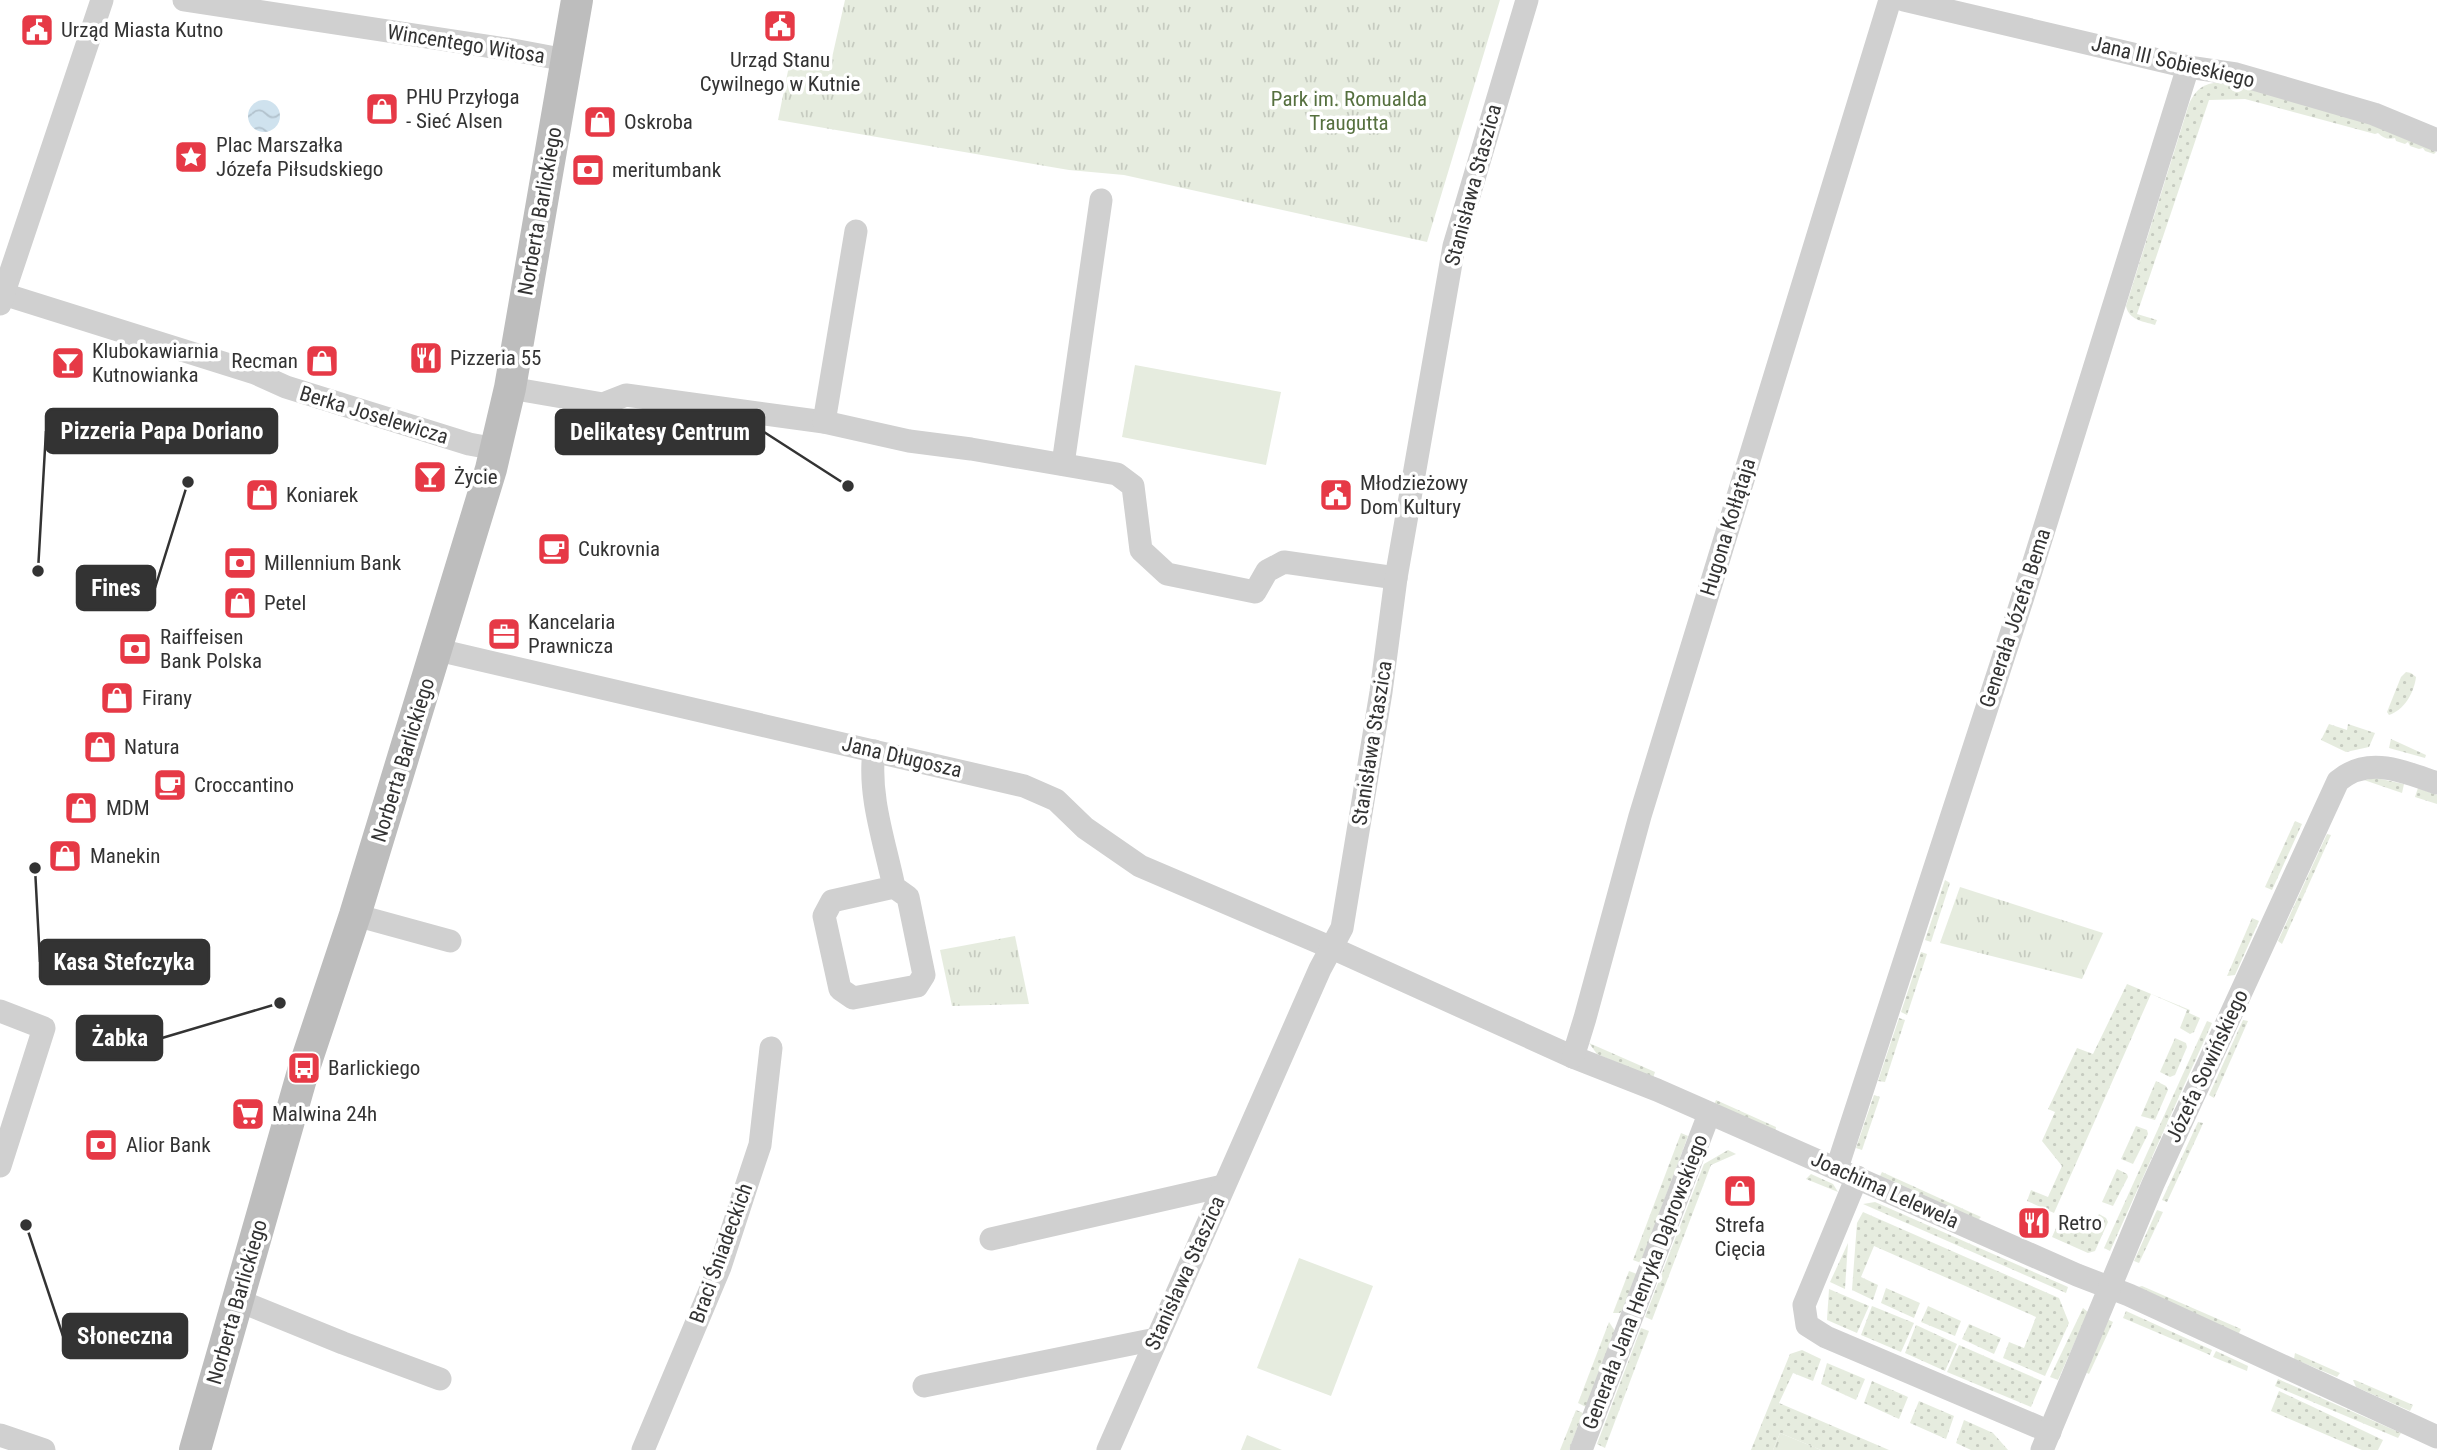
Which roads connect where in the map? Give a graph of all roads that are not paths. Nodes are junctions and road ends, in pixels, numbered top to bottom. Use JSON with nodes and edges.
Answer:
{"nodes":[{"id":1,"x":102,"y":0,"type":"edge"},
{"id":2,"x":187,"y":0,"type":"edge"},
{"id":3,"x":577,"y":0,"type":"edge"},
{"id":4,"x":1527,"y":0,"type":"edge"},
{"id":5,"x":1891,"y":0,"type":"edge"},
{"id":6,"x":1904,"y":0,"type":"edge"},
{"id":7,"x":566,"y":60,"type":"junction"},
{"id":8,"x":2188,"y":66,"type":"junction"},
{"id":9,"x":2437,"y":140,"type":"edge"},
{"id":10,"x":1101,"y":200,"type":"dead end"},
{"id":11,"x":856,"y":231,"type":"dead end"},
{"id":12,"x":2,"y":299,"type":"edge"},
{"id":13,"x":510,"y":388,"type":"junction"},
{"id":14,"x":824,"y":422,"type":"junction"},
{"id":15,"x":496,"y":449,"type":"junction"},
{"id":16,"x":1063,"y":464,"type":"junction"},
{"id":17,"x":1396,"y":578,"type":"junction"},
{"id":18,"x":438,"y":650,"type":"junction"},
{"id":19,"x":874,"y":751,"type":"junction"},
{"id":20,"x":2437,"y":783,"type":"edge"},
{"id":21,"x":894,"y":887,"type":"junction"},
{"id":22,"x":355,"y":915,"type":"junction"},
{"id":23,"x":450,"y":941,"type":"dead end"},
{"id":24,"x":1332,"y":948,"type":"junction"},
{"id":25,"x":0,"y":1011,"type":"edge"},
{"id":26,"x":771,"y":1048,"type":"dead end"},
{"id":27,"x":1573,"y":1057,"type":"junction"},
{"id":28,"x":1709,"y":1114,"type":"junction"},
{"id":29,"x":0,"y":1166,"type":"edge"},
{"id":30,"x":1847,"y":1172,"type":"junction"},
{"id":31,"x":1223,"y":1186,"type":"junction"},
{"id":32,"x":990,"y":1238,"type":"dead end"},
{"id":33,"x":2109,"y":1287,"type":"junction"},
{"id":34,"x":237,"y":1300,"type":"junction"},
{"id":35,"x":1156,"y":1339,"type":"junction"},
{"id":36,"x":440,"y":1379,"type":"dead end"},
{"id":37,"x":924,"y":1386,"type":"dead end"},
{"id":38,"x":0,"y":1435,"type":"edge"},
{"id":39,"x":2437,"y":1437,"type":"edge"},
{"id":40,"x":2046,"y":1441,"type":"edge"},
{"id":41,"x":44,"y":1450,"type":"edge"},
{"id":42,"x":195,"y":1450,"type":"edge"},
{"id":43,"x":643,"y":1450,"type":"edge"},
{"id":44,"x":1108,"y":1450,"type":"edge"},
{"id":45,"x":1581,"y":1450,"type":"edge"}],
"edges":[{"from":1,"to":12,"type":"street"},
{"from":2,"to":7,"type":"street","name":"Wincentego Witosa"},
{"from":3,"to":7,"type":"street","name":"Norberta Barlickiego"},
{"from":4,"to":17,"type":"street","name":"Stanisława Staszica"},
{"from":5,"to":27,"type":"street","name":"Hugona Kołłątaja"},
{"from":6,"to":8,"type":"street","name":"Jana III Sobieskiego"},
{"from":7,"to":13,"type":"street","name":"Norberta Barlickiego"},
{"from":8,"to":9,"type":"street","name":"Jana III Sobieskiego"},
{"from":8,"to":30,"type":"street","name":"Generała Józefa Bema"},
{"from":10,"to":16,"type":"street"},
{"from":11,"to":14,"type":"street"},
{"from":12,"to":15,"type":"street","name":"Berka Joselewicza"},
{"from":13,"to":14,"type":"street"},
{"from":13,"to":15,"type":"street","name":"Norberta Barlickiego"},
{"from":14,"to":16,"type":"street"},
{"from":15,"to":18,"type":"street","name":"Norberta Barlickiego"},
{"from":16,"to":17,"type":"street"},
{"from":17,"to":24,"type":"street","name":"Stanisława Staszica"},
{"from":18,"to":19,"type":"street","name":"Jana Długosza"},
{"from":18,"to":22,"type":"street","name":"Norberta Barlickiego"},
{"from":19,"to":21,"type":"street"},
{"from":19,"to":24,"type":"street","name":"Jana Długosza"},
{"from":20,"to":33,"type":"street","name":"Józefa Sowińskiego"},
{"from":21,"to":21,"type":"street"},
{"from":22,"to":23,"type":"street"},
{"from":22,"to":34,"type":"street","name":"Norberta Barlickiego"},
{"from":24,"to":27,"type":"street","name":"Joachima Lelewela"},
{"from":24,"to":31,"type":"street","name":"Stanisława Staszica"},
{"from":25,"to":29,"type":"street"},
{"from":26,"to":43,"type":"street","name":"Braci Śniadeckich"},
{"from":27,"to":28,"type":"street","name":"Joachima Lelewela"},
{"from":28,"to":30,"type":"street","name":"Joachima Lelewela"},
{"from":28,"to":45,"type":"street","name":"Generała Jana Henryka Dąbrowskiego"},
{"from":30,"to":33,"type":"street","name":"Joachima Lelewela"},
{"from":30,"to":40,"type":"street","name":"Generała Józefa Bema"},
{"from":31,"to":32,"type":"street"},
{"from":31,"to":35,"type":"street","name":"Stanisława Staszica"},
{"from":33,"to":39,"type":"street","name":"Joachima Lelewela"},
{"from":33,"to":40,"type":"street","name":"Józefa Sowińskiego"},
{"from":34,"to":36,"type":"street"},
{"from":34,"to":42,"type":"street","name":"Norberta Barlickiego"},
{"from":35,"to":37,"type":"street"},
{"from":35,"to":44,"type":"street","name":"Stanisława Staszica"},
{"from":38,"to":41,"type":"street"}]}
